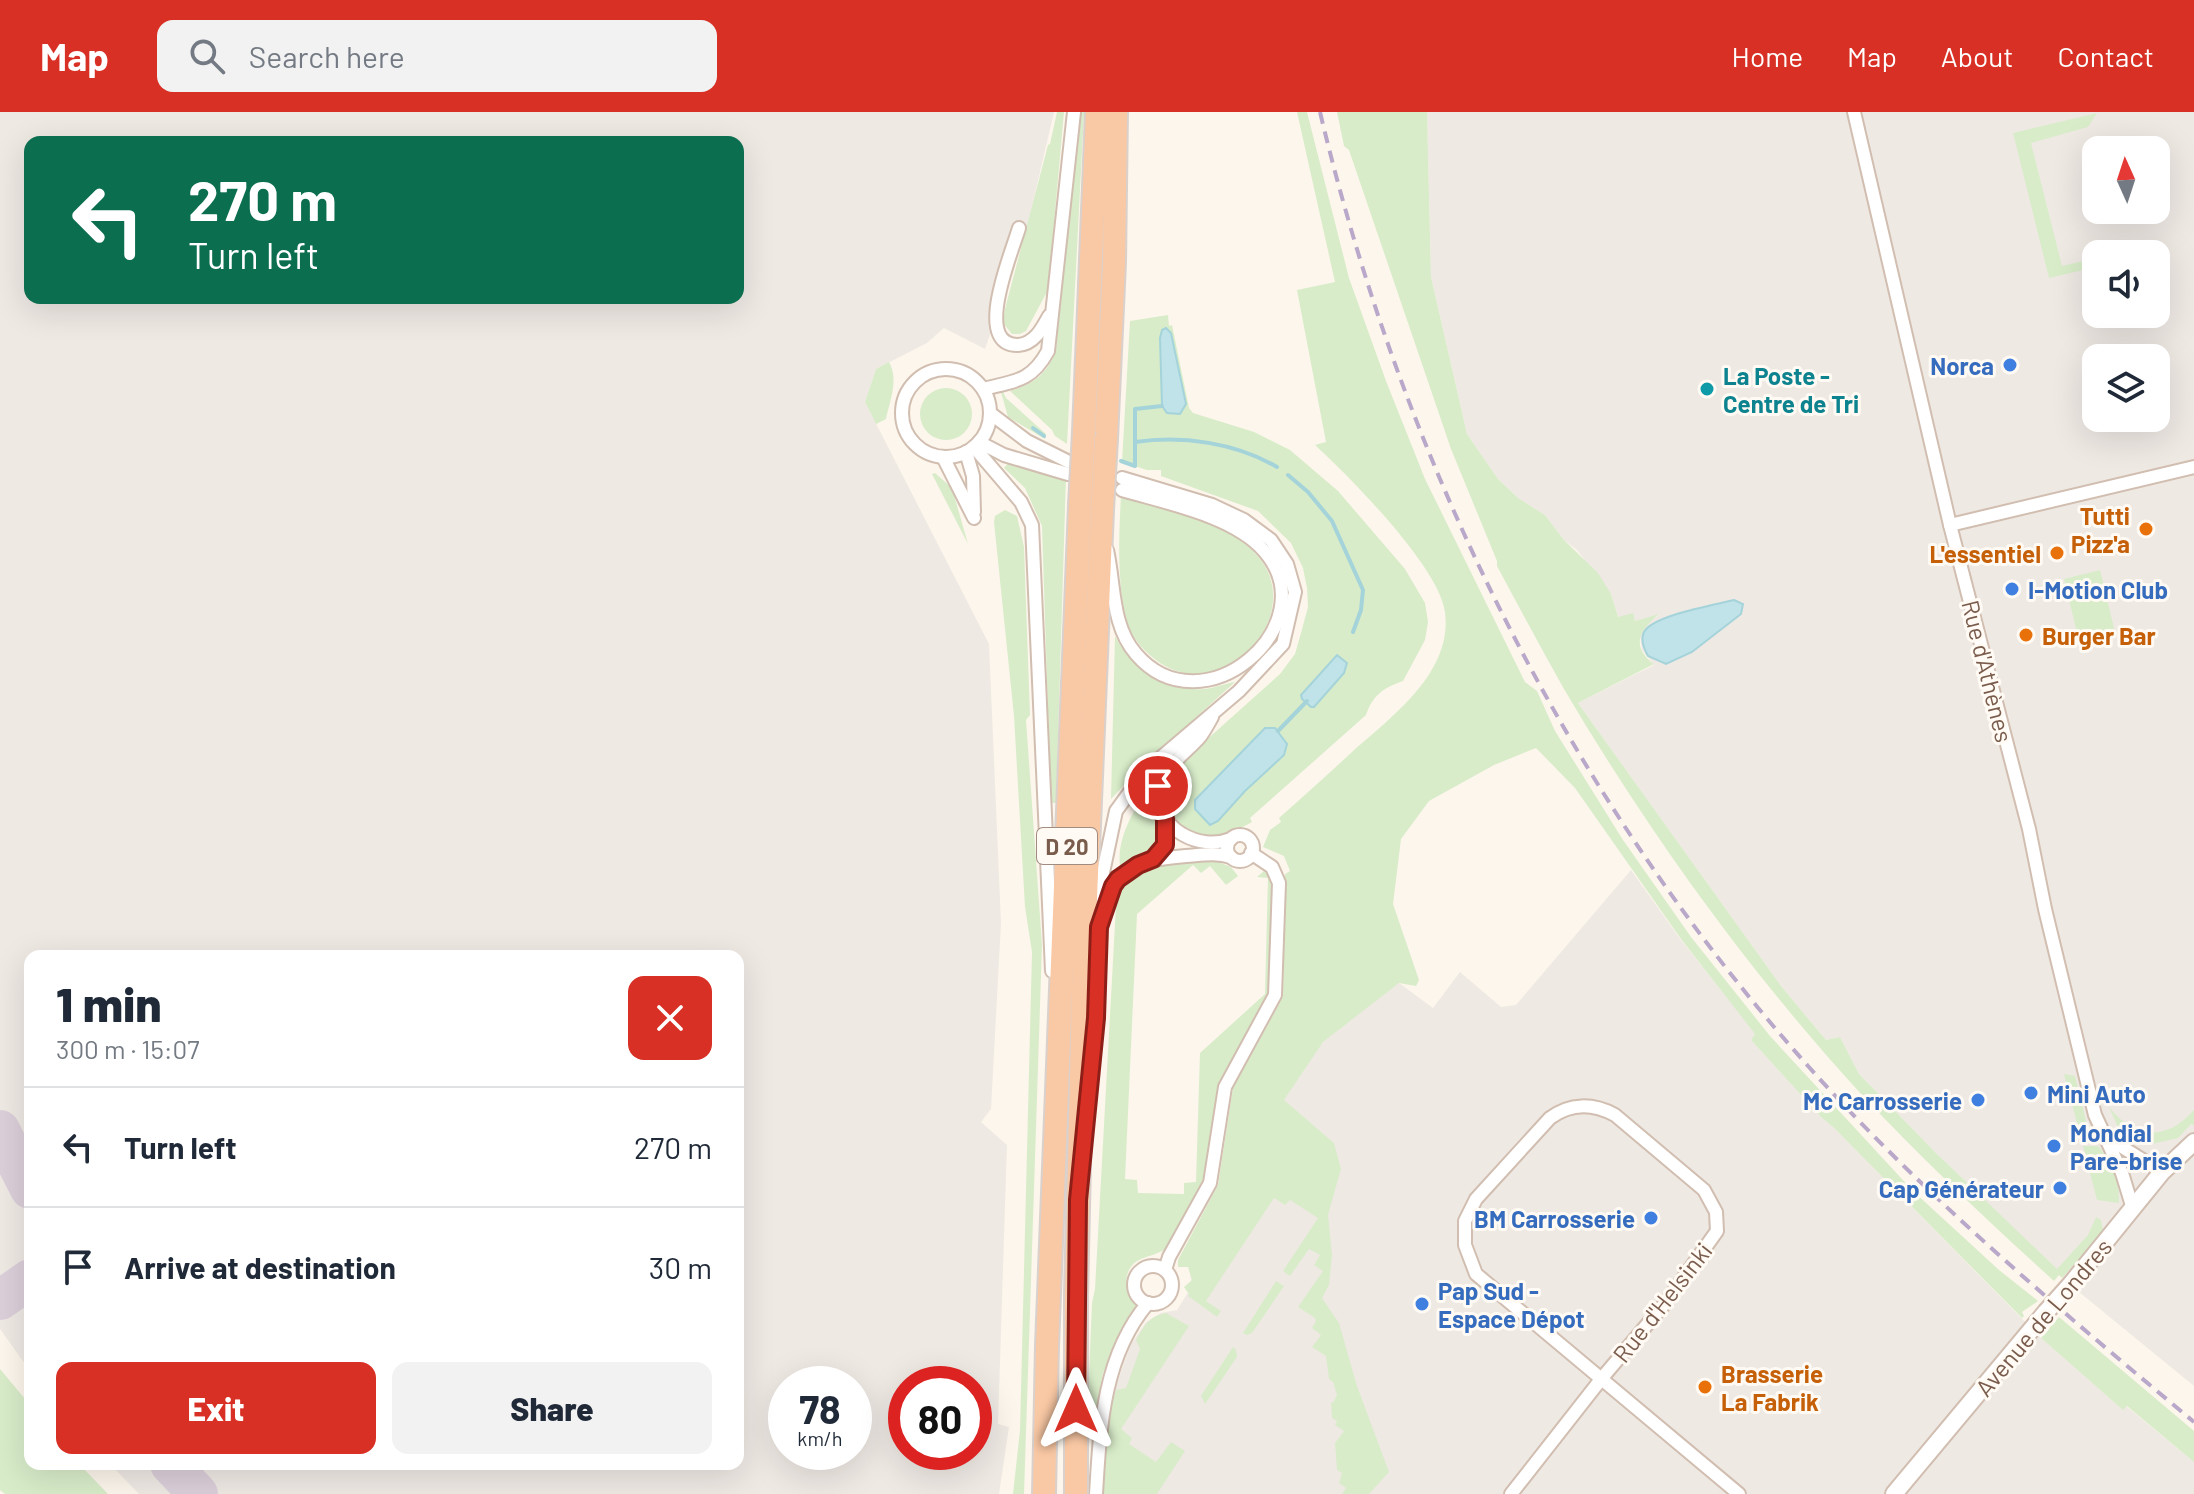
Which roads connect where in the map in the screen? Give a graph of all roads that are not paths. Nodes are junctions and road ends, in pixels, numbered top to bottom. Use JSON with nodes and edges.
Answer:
{"nodes":[{"id":1,"x":1074,"y":112,"type":"edge"},
{"id":2,"x":1097,"y":112,"type":"edge"},
{"id":3,"x":1116,"y":112,"type":"edge"},
{"id":4,"x":1854,"y":112,"type":"edge"},
{"id":5,"x":1019,"y":228,"type":"dead end"},
{"id":6,"x":1051,"y":314,"type":"junction"},
{"id":7,"x":983,"y":389,"type":"junction"},
{"id":8,"x":990,"y":413,"type":"junction"},
{"id":9,"x":973,"y":447,"type":"junction"},
{"id":10,"x":943,"y":457,"type":"junction"},
{"id":11,"x":2194,"y":467,"type":"edge"},
{"id":12,"x":1102,"y":517,"type":"junction"},
{"id":13,"x":1950,"y":525,"type":"junction"},
{"id":14,"x":1217,"y":709,"type":"junction"},
{"id":15,"x":1165,"y":819,"type":"junction"},
{"id":16,"x":1231,"y":839,"type":"junction"},
{"id":17,"x":1251,"y":853,"type":"junction"},
{"id":18,"x":1231,"y":857,"type":"junction"},
{"id":19,"x":1153,"y":859,"type":"junction"},
{"id":20,"x":1099,"y":927,"type":"junction"},
{"id":21,"x":2104,"y":1136,"type":"junction"},
{"id":22,"x":2194,"y":1142,"type":"edge"},
{"id":23,"x":2162,"y":1172,"type":"junction"},
{"id":24,"x":1053,"y":1188,"type":"junction"},
{"id":25,"x":1078,"y":1200,"type":"junction"},
{"id":26,"x":2133,"y":1209,"type":"junction"},
{"id":27,"x":1165,"y":1270,"type":"junction"},
{"id":28,"x":1076,"y":1295,"type":"junction"},
{"id":29,"x":1148,"y":1303,"type":"junction"},
{"id":30,"x":1047,"y":1346,"type":"junction"},
{"id":31,"x":1602,"y":1378,"type":"junction"},
{"id":32,"x":1036,"y":1494,"type":"edge"},
{"id":33,"x":1044,"y":1494,"type":"edge"},
{"id":34,"x":1068,"y":1494,"type":"edge"},
{"id":35,"x":1076,"y":1494,"type":"edge"},
{"id":36,"x":1096,"y":1494,"type":"edge"},
{"id":37,"x":1511,"y":1494,"type":"edge"},
{"id":38,"x":1739,"y":1494,"type":"edge"},
{"id":39,"x":1894,"y":1494,"type":"edge"}],
"edges":[{"from":1,"to":6,"type":"street"},
{"from":2,"to":24,"type":"highway","number":"D 20","bridge":true},
{"from":3,"to":12,"type":"highway","number":"D 20","bridge":true},
{"from":4,"to":13,"type":"street","name":"Rue d'Athènes"},
{"from":5,"to":6,"type":"street"},
{"from":6,"to":7,"type":"street"},
{"from":7,"to":8,"type":"street"},
{"from":7,"to":10,"type":"street"},
{"from":8,"to":9,"type":"street"},
{"from":8,"to":9,"type":"street"},
{"from":9,"to":10,"type":"street"},
{"from":9,"to":10,"type":"street"},
{"from":9,"to":24,"type":"street"},
{"from":11,"to":13,"type":"street"},
{"from":12,"to":14,"type":"street"},
{"from":12,"to":25,"type":"highway","number":"D 20"},
{"from":13,"to":21,"type":"street","name":"Rue d'Athènes"},
{"from":14,"to":15,"type":"street"},
{"from":14,"to":20,"type":"street"},
{"from":15,"to":16,"type":"street"},
{"from":15,"to":19,"type":"street"},
{"from":16,"to":17,"type":"street"},
{"from":16,"to":18,"type":"street"},
{"from":17,"to":18,"type":"street"},
{"from":17,"to":27,"type":"street"},
{"from":18,"to":19,"type":"street"},
{"from":19,"to":20,"type":"street"},
{"from":20,"to":25,"type":"street"},
{"from":21,"to":23,"type":"street"},
{"from":21,"to":26,"type":"street","name":"Rue d'Athènes"},
{"from":22,"to":23,"type":"street","name":"Avenue de Londres"},
{"from":23,"to":26,"type":"street","name":"Avenue de Londres"},
{"from":24,"to":30,"type":"highway","number":"D 20"},
{"from":25,"to":28,"type":"highway","number":"D 20"},
{"from":26,"to":39,"type":"street","name":"Avenue de Londres","bridge":true},
{"from":27,"to":29,"type":"street"},
{"from":27,"to":29,"type":"street"},
{"from":28,"to":34,"type":"highway","number":"D 20"},
{"from":28,"to":35,"type":"highway"},
{"from":29,"to":36,"type":"street"},
{"from":30,"to":32,"type":"highway"},
{"from":30,"to":33,"type":"highway","number":"D 20"},
{"from":31,"to":31,"type":"street","name":"Rue d'Helsinki"},
{"from":31,"to":37,"type":"street","name":"Rue d'Helsinki"},
{"from":31,"to":38,"type":"street","name":"Rue d'Helsinki"}]}
